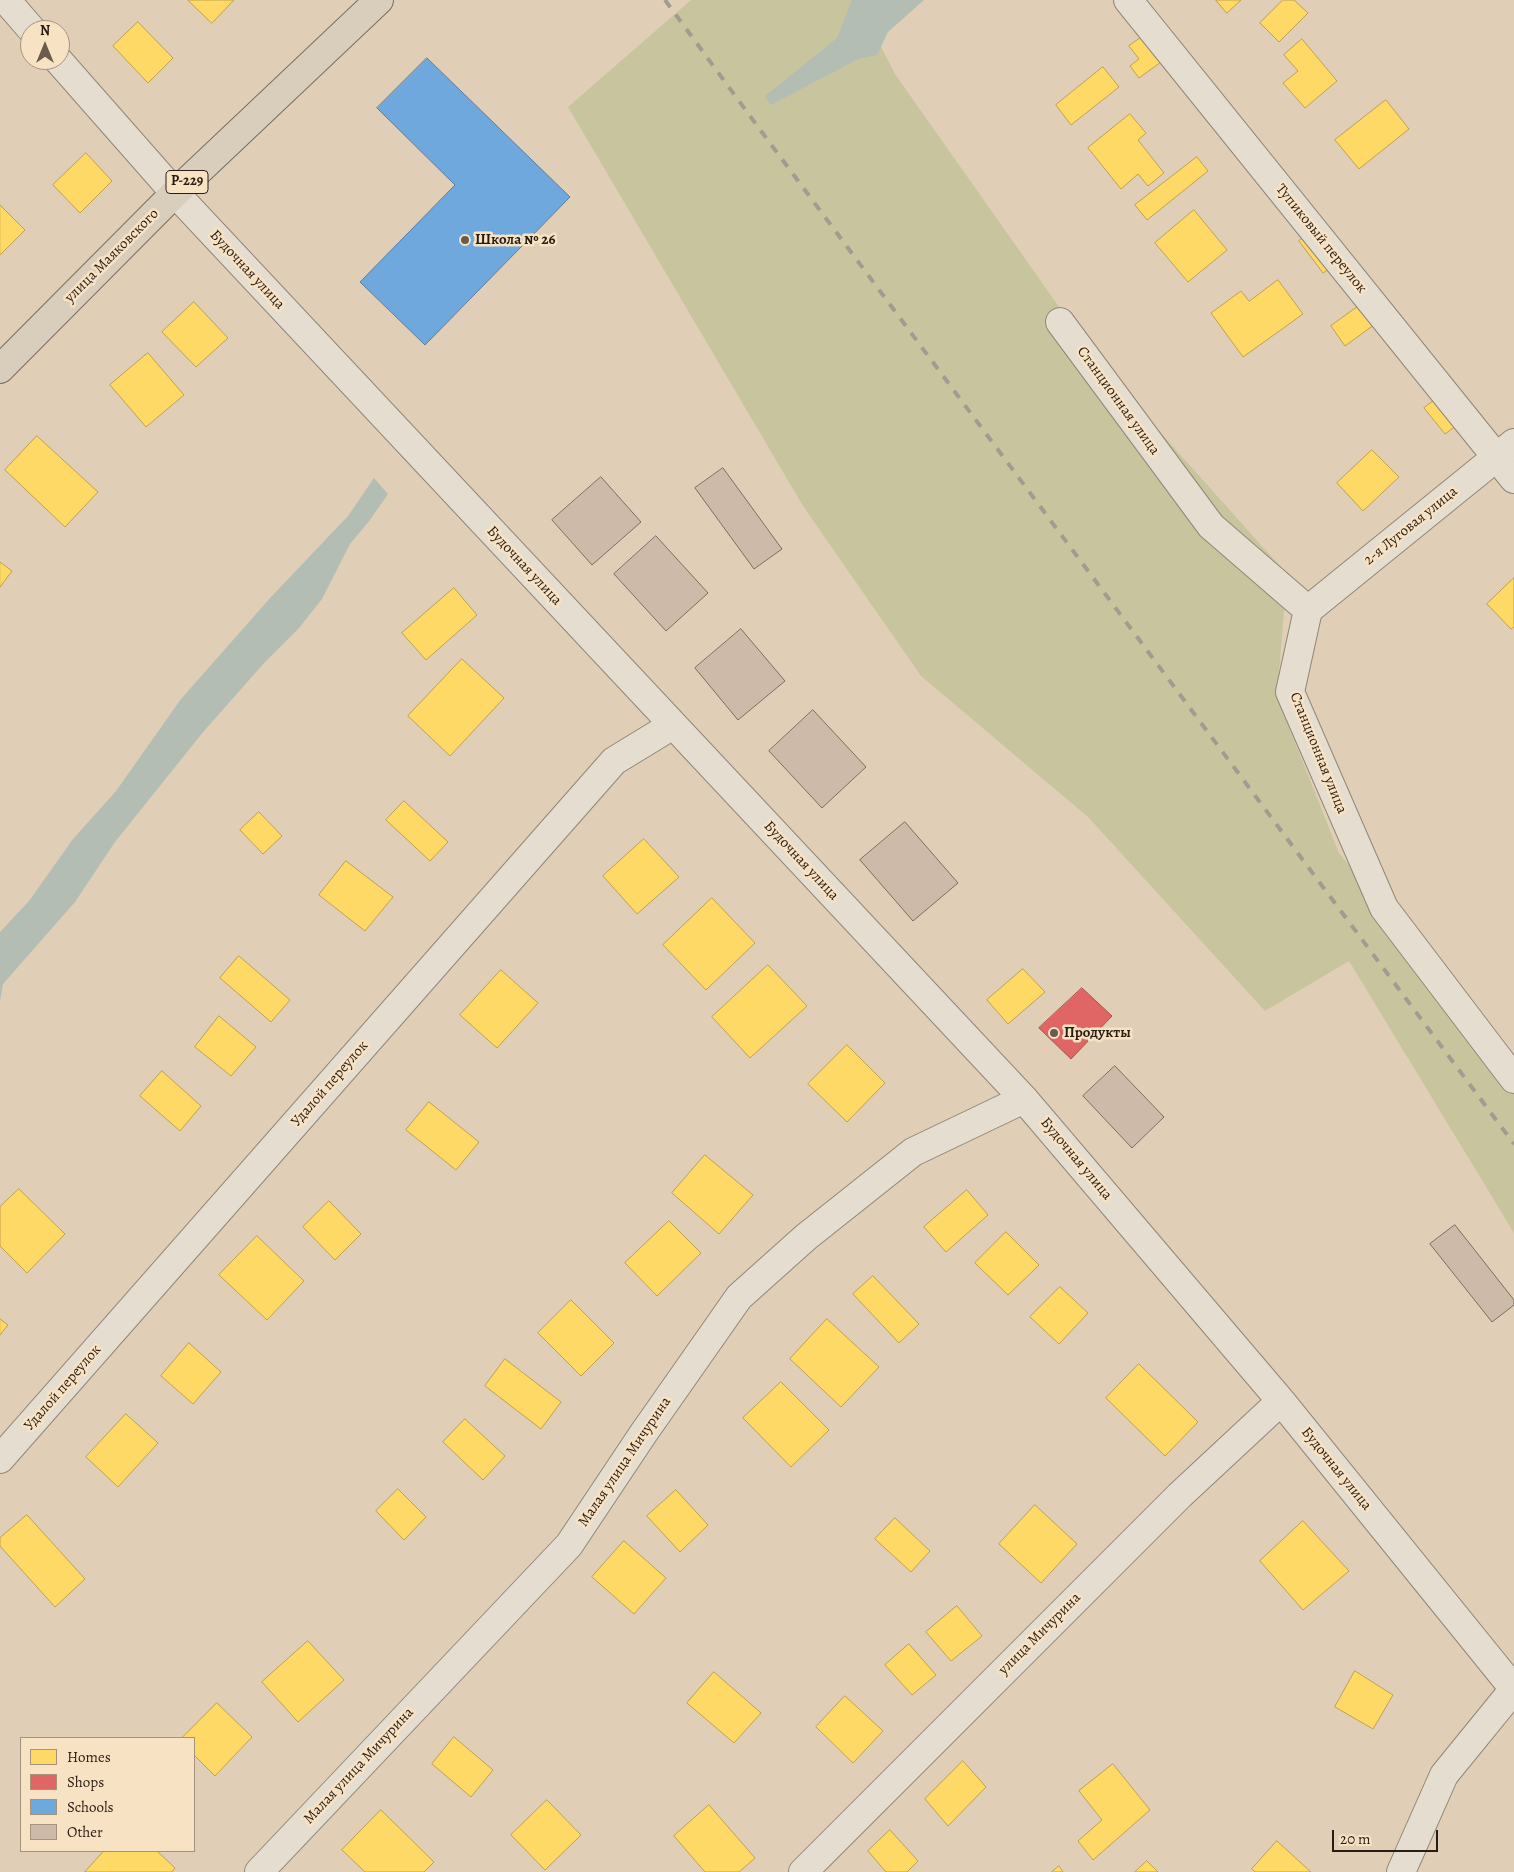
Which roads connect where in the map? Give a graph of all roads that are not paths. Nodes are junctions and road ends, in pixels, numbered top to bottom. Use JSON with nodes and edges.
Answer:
{"nodes":[{"id":1,"x":6,"y":0,"type":"edge"},
{"id":2,"x":379,"y":0,"type":"edge"},
{"id":3,"x":1128,"y":0,"type":"edge"},
{"id":4,"x":23,"y":20,"type":"edge"},
{"id":5,"x":67,"y":70,"type":"edge"},
{"id":6,"x":175,"y":193,"type":"junction"},
{"id":7,"x":1060,"y":322,"type":"dead end"},
{"id":8,"x":0,"y":369,"type":"edge"},
{"id":9,"x":1505,"y":450,"type":"edge"},
{"id":10,"x":1514,"y":479,"type":"edge"},
{"id":11,"x":1308,"y":610,"type":"junction"},
{"id":12,"x":673,"y":725,"type":"junction"},
{"id":13,"x":1514,"y":1079,"type":"edge"},
{"id":14,"x":1024,"y":1099,"type":"junction"},
{"id":15,"x":1281,"y":1401,"type":"junction"},
{"id":16,"x":0,"y":1460,"type":"edge"},
{"id":17,"x":1514,"y":1689,"type":"edge"},
{"id":18,"x":259,"y":1872,"type":"edge"},
{"id":19,"x":803,"y":1872,"type":"edge"},
{"id":20,"x":1401,"y":1872,"type":"edge"}],
"edges":[{"from":1,"to":4,"type":"street"},
{"from":2,"to":6,"type":"main road","name":"улица Маяковского","number":"Р-229"},
{"from":3,"to":9,"type":"street","name":"Тупиковый переулок"},
{"from":5,"to":6,"type":"street","name":"Будочная улица"},
{"from":6,"to":8,"type":"main road","name":"улица Маяковского","number":"Р-229"},
{"from":6,"to":12,"type":"street","name":"Будочная улица"},
{"from":7,"to":11,"type":"street","name":"Станционная улица"},
{"from":9,"to":10,"type":"street","name":"Тупиковый переулок"},
{"from":9,"to":11,"type":"street","name":"2-я Луговая улица"},
{"from":11,"to":13,"type":"street","name":"Станционная улица"},
{"from":12,"to":14,"type":"street","name":"Будочная улица"},
{"from":12,"to":16,"type":"street","name":"Удалой переулок"},
{"from":14,"to":15,"type":"street","name":"Будочная улица"},
{"from":14,"to":18,"type":"street","name":"Малая улица Мичурина"},
{"from":15,"to":17,"type":"street","name":"Будочная улица"},
{"from":15,"to":19,"type":"street","name":"улица Мичурина"},
{"from":17,"to":20,"type":"street"}]}
